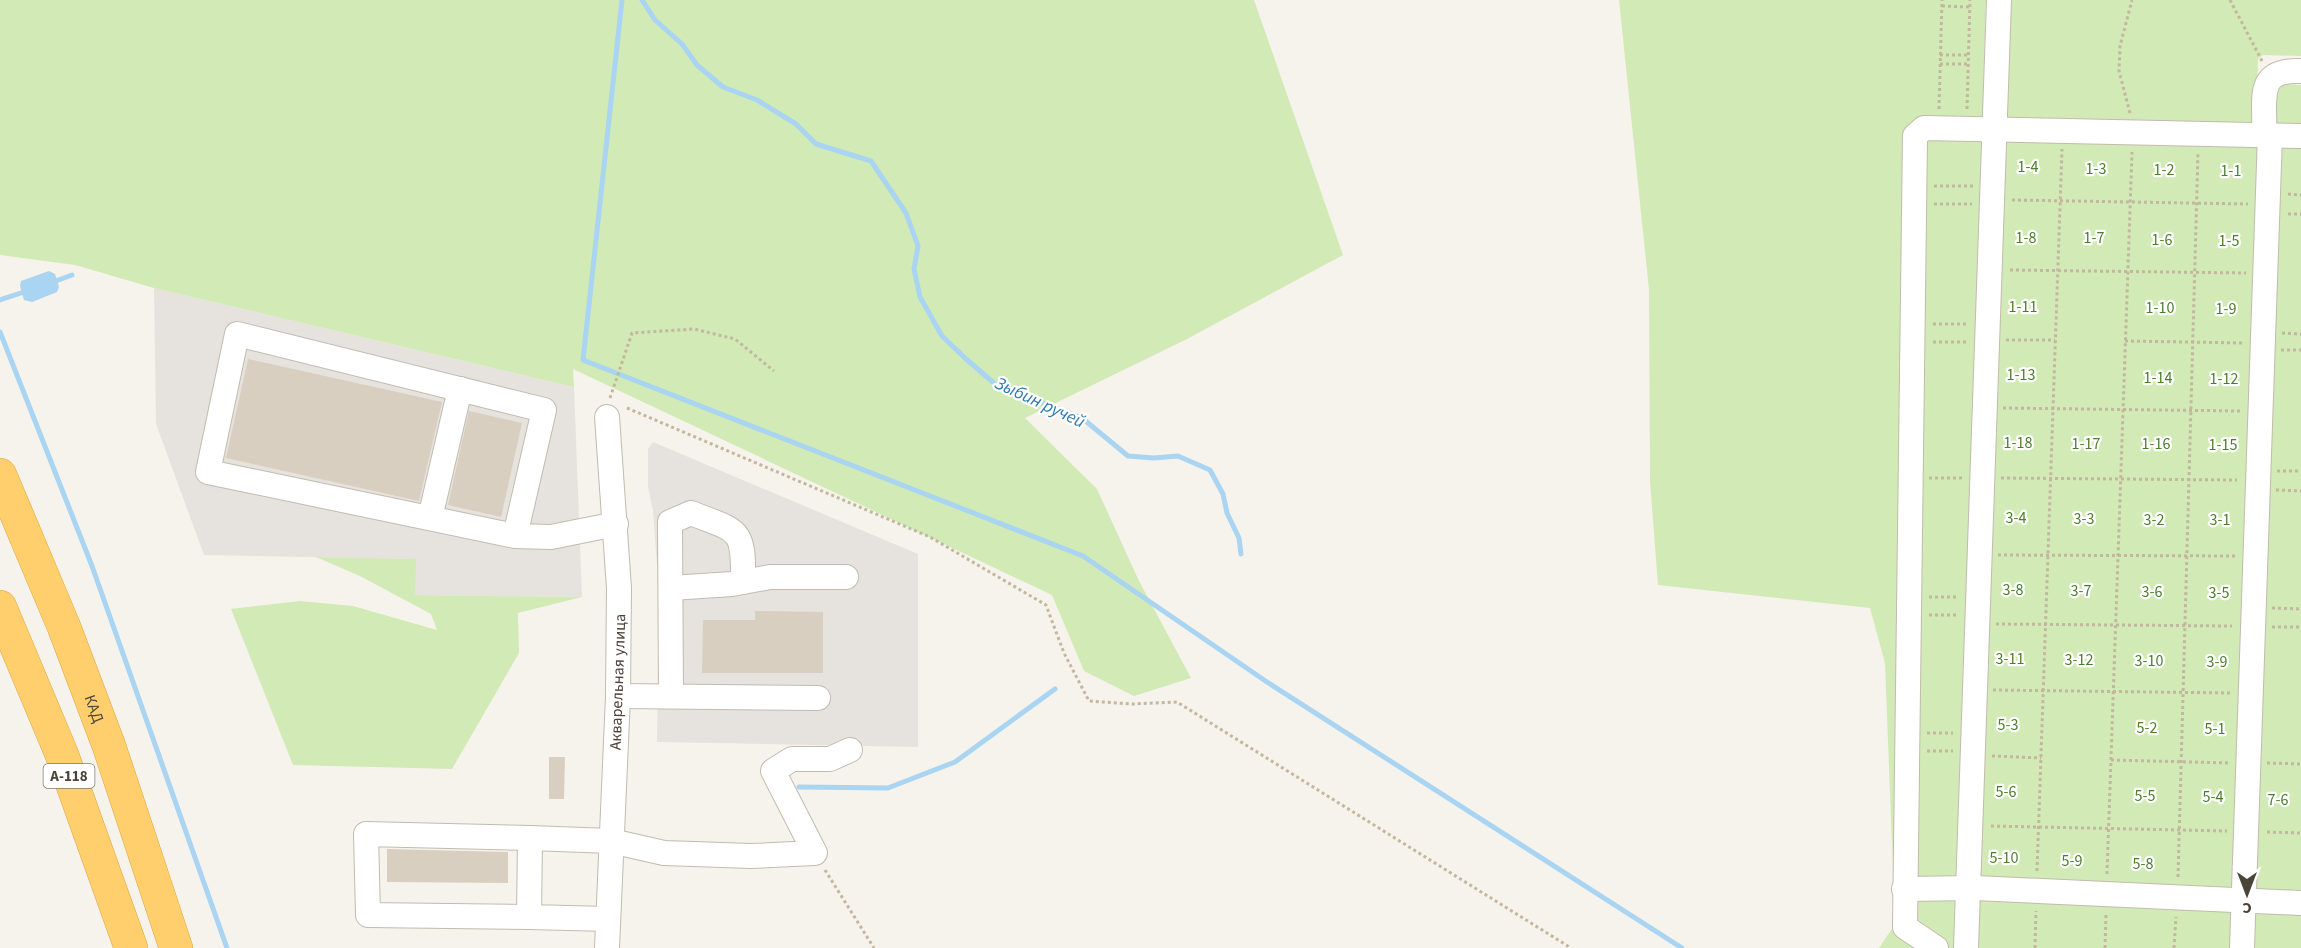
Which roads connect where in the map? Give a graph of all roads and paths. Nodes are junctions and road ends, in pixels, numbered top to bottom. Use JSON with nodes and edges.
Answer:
{"nodes":[{"id":1,"x":1942,"y":0,"type":"edge"},
{"id":2,"x":1970,"y":0,"type":"edge"},
{"id":3,"x":1999,"y":0,"type":"edge"},
{"id":4,"x":2132,"y":0,"type":"edge"},
{"id":5,"x":2230,"y":0,"type":"edge"},
{"id":6,"x":1942,"y":6,"type":"junction"},
{"id":7,"x":1970,"y":7,"type":"junction"},
{"id":8,"x":1940,"y":55,"type":"junction"},
{"id":9,"x":1968,"y":55,"type":"junction"},
{"id":10,"x":1940,"y":64,"type":"junction"},
{"id":11,"x":1968,"y":64,"type":"junction"},
{"id":12,"x":2301,"y":70,"type":"edge"},
{"id":13,"x":2270,"y":76,"type":"junction"},
{"id":14,"x":1948,"y":112,"type":"dead end"},
{"id":15,"x":1957,"y":112,"type":"dead end"},
{"id":16,"x":1994,"y":129,"type":"junction"},
{"id":17,"x":2062,"y":130,"type":"junction"},
{"id":18,"x":2132,"y":132,"type":"junction"},
{"id":19,"x":2198,"y":133,"type":"junction"},
{"id":20,"x":2267,"y":135,"type":"junction"},
{"id":21,"x":2301,"y":136,"type":"edge"},
{"id":22,"x":1914,"y":195,"type":"junction"},
{"id":23,"x":1991,"y":197,"type":"junction"},
{"id":24,"x":2060,"y":201,"type":"junction"},
{"id":25,"x":2130,"y":202,"type":"junction"},
{"id":26,"x":2196,"y":203,"type":"junction"},
{"id":27,"x":2268,"y":204,"type":"junction"},
{"id":28,"x":1988,"y":270,"type":"junction"},
{"id":29,"x":2058,"y":271,"type":"junction"},
{"id":30,"x":2127,"y":272,"type":"junction"},
{"id":31,"x":2195,"y":273,"type":"junction"},
{"id":32,"x":2266,"y":273,"type":"junction"},
{"id":33,"x":1913,"y":333,"type":"junction"},
{"id":34,"x":1986,"y":335,"type":"junction"},
{"id":35,"x":2055,"y":340,"type":"junction"},
{"id":36,"x":2125,"y":341,"type":"junction"},
{"id":37,"x":2193,"y":342,"type":"junction"},
{"id":38,"x":2265,"y":343,"type":"junction"},
{"id":39,"x":774,"y":371,"type":"dead end"},
{"id":40,"x":460,"y":389,"type":"junction"},
{"id":41,"x":1983,"y":408,"type":"junction"},
{"id":42,"x":2053,"y":409,"type":"junction"},
{"id":43,"x":2122,"y":410,"type":"junction"},
{"id":44,"x":2191,"y":410,"type":"junction"},
{"id":45,"x":2262,"y":411,"type":"junction"},
{"id":46,"x":617,"y":413,"type":"junction"},
{"id":47,"x":2301,"y":471,"type":"edge"},
{"id":48,"x":0,"y":475,"type":"edge"},
{"id":49,"x":1981,"y":477,"type":"junction"},
{"id":50,"x":1912,"y":478,"type":"junction"},
{"id":51,"x":2051,"y":478,"type":"junction"},
{"id":52,"x":2121,"y":479,"type":"junction"},
{"id":53,"x":2189,"y":479,"type":"junction"},
{"id":54,"x":2260,"y":480,"type":"junction"},
{"id":55,"x":2301,"y":491,"type":"edge"},
{"id":56,"x":430,"y":518,"type":"junction"},
{"id":57,"x":616,"y":524,"type":"junction"},
{"id":58,"x":515,"y":536,"type":"junction"},
{"id":59,"x":1978,"y":554,"type":"junction"},
{"id":60,"x":2048,"y":555,"type":"junction"},
{"id":61,"x":2117,"y":556,"type":"junction"},
{"id":62,"x":2187,"y":556,"type":"junction"},
{"id":63,"x":2258,"y":557,"type":"junction"},
{"id":64,"x":846,"y":577,"type":"dead end"},
{"id":65,"x":743,"y":582,"type":"junction"},
{"id":66,"x":671,"y":588,"type":"junction"},
{"id":67,"x":1910,"y":606,"type":"junction"},
{"id":68,"x":0,"y":607,"type":"edge"},
{"id":69,"x":2301,"y":609,"type":"edge"},
{"id":70,"x":1976,"y":612,"type":"junction"},
{"id":71,"x":2255,"y":617,"type":"junction"},
{"id":72,"x":2046,"y":624,"type":"junction"},
{"id":73,"x":2115,"y":625,"type":"junction"},
{"id":74,"x":2185,"y":626,"type":"junction"},
{"id":75,"x":2301,"y":627,"type":"edge"},
{"id":76,"x":1974,"y":689,"type":"junction"},
{"id":77,"x":2044,"y":690,"type":"junction"},
{"id":78,"x":2113,"y":691,"type":"junction"},
{"id":79,"x":2183,"y":692,"type":"junction"},
{"id":80,"x":2253,"y":693,"type":"junction"},
{"id":81,"x":618,"y":696,"type":"junction"},
{"id":82,"x":671,"y":696,"type":"junction"},
{"id":83,"x":818,"y":698,"type":"dead end"},
{"id":84,"x":1907,"y":742,"type":"junction"},
{"id":85,"x":1972,"y":747,"type":"junction"},
{"id":86,"x":850,"y":750,"type":"dead end"},
{"id":87,"x":2041,"y":758,"type":"junction"},
{"id":88,"x":2110,"y":760,"type":"junction"},
{"id":89,"x":2182,"y":762,"type":"junction"},
{"id":90,"x":2250,"y":763,"type":"junction"},
{"id":91,"x":2301,"y":764,"type":"edge"},
{"id":92,"x":1969,"y":825,"type":"junction"},
{"id":93,"x":2038,"y":827,"type":"junction"},
{"id":94,"x":2108,"y":829,"type":"junction"},
{"id":95,"x":2180,"y":830,"type":"junction"},
{"id":96,"x":2247,"y":832,"type":"junction"},
{"id":97,"x":2301,"y":833,"type":"edge"},
{"id":98,"x":530,"y":838,"type":"junction"},
{"id":99,"x":611,"y":841,"type":"junction"},
{"id":100,"x":815,"y":853,"type":"junction"},
{"id":101,"x":1905,"y":889,"type":"junction"},
{"id":102,"x":1967,"y":889,"type":"junction"},
{"id":103,"x":2037,"y":891,"type":"junction"},
{"id":104,"x":2107,"y":894,"type":"junction"},
{"id":105,"x":2177,"y":897,"type":"junction"},
{"id":106,"x":2244,"y":901,"type":"junction"},
{"id":107,"x":2301,"y":903,"type":"edge"},
{"id":108,"x":530,"y":917,"type":"junction"},
{"id":109,"x":608,"y":918,"type":"junction"},
{"id":110,"x":131,"y":948,"type":"edge"},
{"id":111,"x":176,"y":948,"type":"edge"},
{"id":112,"x":607,"y":948,"type":"edge"},
{"id":113,"x":874,"y":948,"type":"edge"},
{"id":114,"x":1571,"y":948,"type":"edge"},
{"id":115,"x":1936,"y":948,"type":"edge"},
{"id":116,"x":1966,"y":948,"type":"edge"},
{"id":117,"x":2035,"y":948,"type":"edge"},
{"id":118,"x":2105,"y":948,"type":"edge"},
{"id":119,"x":2174,"y":948,"type":"edge"},
{"id":120,"x":2242,"y":948,"type":"edge"}],
"edges":[{"from":1,"to":6,"type":"path"},
{"from":2,"to":7,"type":"path"},
{"from":3,"to":16,"type":"street"},
{"from":4,"to":18,"type":"path"},
{"from":5,"to":13,"type":"path"},
{"from":6,"to":7,"type":"path"},
{"from":6,"to":8,"type":"path"},
{"from":7,"to":9,"type":"path"},
{"from":8,"to":9,"type":"path"},
{"from":8,"to":10,"type":"path"},
{"from":9,"to":11,"type":"path"},
{"from":10,"to":11,"type":"path"},
{"from":10,"to":14,"type":"path"},
{"from":11,"to":15,"type":"path"},
{"from":12,"to":13,"type":"street"},
{"from":13,"to":20,"type":"street"},
{"from":16,"to":17,"type":"street"},
{"from":16,"to":22,"type":"street"},
{"from":16,"to":23,"type":"street"},
{"from":17,"to":18,"type":"street"},
{"from":17,"to":24,"type":"path"},
{"from":18,"to":19,"type":"street"},
{"from":18,"to":25,"type":"path"},
{"from":19,"to":20,"type":"street"},
{"from":19,"to":26,"type":"path"},
{"from":20,"to":21,"type":"street"},
{"from":20,"to":27,"type":"street"},
{"from":22,"to":23,"type":"path"},
{"from":22,"to":23,"type":"path"},
{"from":22,"to":33,"type":"street"},
{"from":23,"to":24,"type":"path"},
{"from":23,"to":28,"type":"street"},
{"from":24,"to":25,"type":"path"},
{"from":24,"to":29,"type":"path"},
{"from":25,"to":26,"type":"path"},
{"from":25,"to":30,"type":"path"},
{"from":26,"to":27,"type":"path"},
{"from":26,"to":31,"type":"path"},
{"from":27,"to":32,"type":"street"},
{"from":28,"to":29,"type":"path"},
{"from":28,"to":34,"type":"street"},
{"from":29,"to":30,"type":"path"},
{"from":29,"to":35,"type":"path"},
{"from":30,"to":31,"type":"path"},
{"from":30,"to":36,"type":"path"},
{"from":31,"to":32,"type":"path"},
{"from":31,"to":37,"type":"path"},
{"from":32,"to":38,"type":"street"},
{"from":33,"to":34,"type":"path"},
{"from":33,"to":34,"type":"path"},
{"from":33,"to":50,"type":"street"},
{"from":34,"to":35,"type":"path"},
{"from":34,"to":41,"type":"street"},
{"from":35,"to":42,"type":"path"},
{"from":36,"to":37,"type":"path"},
{"from":36,"to":43,"type":"path"},
{"from":37,"to":38,"type":"path"},
{"from":37,"to":44,"type":"path"},
{"from":38,"to":45,"type":"street"},
{"from":39,"to":46,"type":"path"},
{"from":40,"to":56,"type":"street"},
{"from":40,"to":56,"type":"street"},
{"from":40,"to":58,"type":"street"},
{"from":41,"to":42,"type":"path"},
{"from":41,"to":49,"type":"street"},
{"from":42,"to":43,"type":"path"},
{"from":42,"to":51,"type":"path"},
{"from":43,"to":44,"type":"path"},
{"from":43,"to":52,"type":"path"},
{"from":44,"to":45,"type":"path"},
{"from":44,"to":53,"type":"path"},
{"from":45,"to":54,"type":"street"},
{"from":46,"to":57,"type":"street","name":"Акварельная улица"},
{"from":46,"to":114,"type":"path"},
{"from":47,"to":54,"type":"path"},
{"from":48,"to":111,"type":"highway","name":"КАД","number":"А-118"},
{"from":49,"to":50,"type":"path"},
{"from":49,"to":51,"type":"path"},
{"from":49,"to":59,"type":"street"},
{"from":50,"to":67,"type":"street"},
{"from":51,"to":52,"type":"path"},
{"from":51,"to":60,"type":"path"},
{"from":52,"to":53,"type":"path"},
{"from":52,"to":61,"type":"path"},
{"from":53,"to":54,"type":"path"},
{"from":53,"to":62,"type":"path"},
{"from":54,"to":55,"type":"path"},
{"from":54,"to":63,"type":"street"},
{"from":56,"to":58,"type":"street"},
{"from":57,"to":58,"type":"street"},
{"from":57,"to":81,"type":"street","name":"Акварельная улица"},
{"from":59,"to":60,"type":"path"},
{"from":59,"to":70,"type":"street"},
{"from":60,"to":61,"type":"path"},
{"from":60,"to":72,"type":"path"},
{"from":61,"to":62,"type":"path"},
{"from":61,"to":73,"type":"path"},
{"from":62,"to":63,"type":"path"},
{"from":62,"to":74,"type":"path"},
{"from":63,"to":71,"type":"street"},
{"from":64,"to":65,"type":"street"},
{"from":65,"to":66,"type":"street"},
{"from":65,"to":66,"type":"street"},
{"from":66,"to":82,"type":"street"},
{"from":67,"to":70,"type":"path"},
{"from":67,"to":70,"type":"path"},
{"from":67,"to":84,"type":"street"},
{"from":68,"to":110,"type":"highway","number":"А-118"},
{"from":69,"to":71,"type":"path"},
{"from":70,"to":72,"type":"path"},
{"from":70,"to":76,"type":"street"},
{"from":71,"to":74,"type":"path"},
{"from":71,"to":75,"type":"path"},
{"from":71,"to":80,"type":"street"},
{"from":72,"to":73,"type":"path"},
{"from":72,"to":77,"type":"path"},
{"from":73,"to":74,"type":"path"},
{"from":73,"to":78,"type":"path"},
{"from":74,"to":79,"type":"path"},
{"from":76,"to":77,"type":"path"},
{"from":76,"to":85,"type":"street"},
{"from":77,"to":78,"type":"path"},
{"from":77,"to":87,"type":"path"},
{"from":78,"to":79,"type":"path"},
{"from":78,"to":88,"type":"path"},
{"from":79,"to":80,"type":"path"},
{"from":79,"to":89,"type":"path"},
{"from":80,"to":90,"type":"street"},
{"from":81,"to":82,"type":"street"},
{"from":81,"to":99,"type":"street","name":"Акварельная улица"},
{"from":82,"to":83,"type":"street"},
{"from":84,"to":85,"type":"path"},
{"from":84,"to":85,"type":"path"},
{"from":84,"to":101,"type":"street"},
{"from":85,"to":87,"type":"path"},
{"from":85,"to":92,"type":"street"},
{"from":86,"to":100,"type":"street"},
{"from":87,"to":93,"type":"path"},
{"from":88,"to":89,"type":"path"},
{"from":88,"to":94,"type":"path"},
{"from":89,"to":90,"type":"path"},
{"from":89,"to":95,"type":"path"},
{"from":90,"to":91,"type":"path"},
{"from":90,"to":96,"type":"street"},
{"from":92,"to":93,"type":"path"},
{"from":92,"to":102,"type":"street"},
{"from":93,"to":94,"type":"path"},
{"from":93,"to":103,"type":"path"},
{"from":94,"to":95,"type":"path"},
{"from":94,"to":104,"type":"path"},
{"from":95,"to":96,"type":"path"},
{"from":95,"to":105,"type":"path"},
{"from":96,"to":97,"type":"path"},
{"from":96,"to":106,"type":"street"},
{"from":98,"to":99,"type":"street"},
{"from":98,"to":108,"type":"street"},
{"from":98,"to":108,"type":"street"},
{"from":99,"to":100,"type":"street"},
{"from":99,"to":109,"type":"street","name":"Акварельная улица"},
{"from":100,"to":113,"type":"path"},
{"from":101,"to":102,"type":"street"},
{"from":101,"to":115,"type":"street"},
{"from":102,"to":103,"type":"street"},
{"from":102,"to":116,"type":"street"},
{"from":103,"to":104,"type":"street"},
{"from":103,"to":117,"type":"path"},
{"from":104,"to":105,"type":"street"},
{"from":104,"to":118,"type":"path"},
{"from":105,"to":106,"type":"street"},
{"from":105,"to":119,"type":"path"},
{"from":106,"to":107,"type":"street"},
{"from":106,"to":120,"type":"street"},
{"from":108,"to":109,"type":"street"},
{"from":109,"to":112,"type":"street","name":"Акварельная улица"}]}
